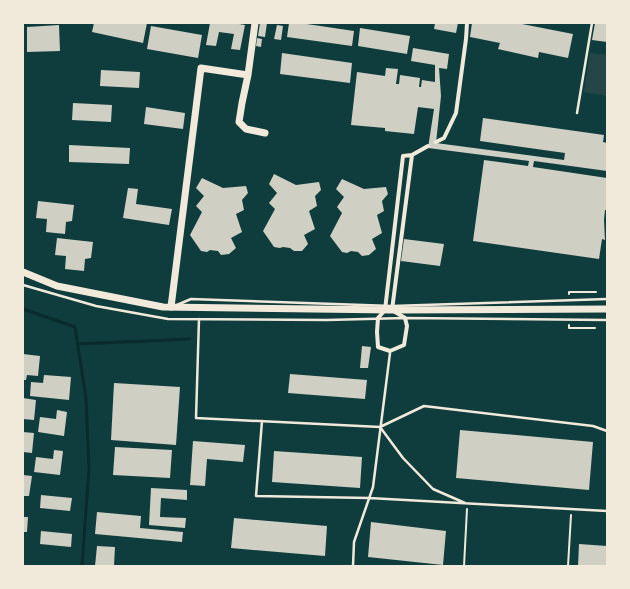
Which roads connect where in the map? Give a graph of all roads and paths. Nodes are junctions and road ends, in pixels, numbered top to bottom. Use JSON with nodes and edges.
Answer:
{"nodes":[{"id":1,"x":255,"y":23,"type":"edge"},
{"id":2,"x":467,"y":23,"type":"edge"},
{"id":3,"x":592,"y":23,"type":"edge"},
{"id":4,"x":248,"y":75,"type":"junction"},
{"id":5,"x":577,"y":113,"type":"dead end"},
{"id":6,"x":265,"y":133,"type":"dead end"},
{"id":7,"x":436,"y":142,"type":"dead end"},
{"id":8,"x":428,"y":146,"type":"dead end"},
{"id":9,"x":412,"y":155,"type":"junction"},
{"id":10,"x":23,"y":272,"type":"edge"},
{"id":11,"x":23,"y":285,"type":"edge"},
{"id":12,"x":569,"y":292,"type":"dead end"},
{"id":13,"x":596,"y":292,"type":"dead end"},
{"id":14,"x":607,"y":300,"type":"edge"},
{"id":15,"x":171,"y":307,"type":"junction"},
{"id":16,"x":389,"y":308,"type":"junction"},
{"id":17,"x":607,"y":308,"type":"edge"},
{"id":18,"x":378,"y":318,"type":"junction"},
{"id":19,"x":405,"y":318,"type":"junction"},
{"id":20,"x":199,"y":319,"type":"junction"},
{"id":21,"x":607,"y":320,"type":"edge"},
{"id":22,"x":569,"y":328,"type":"dead end"},
{"id":23,"x":595,"y":328,"type":"dead end"},
{"id":24,"x":390,"y":352,"type":"junction"},
{"id":25,"x":262,"y":421,"type":"junction"},
{"id":26,"x":380,"y":427,"type":"junction"},
{"id":27,"x":607,"y":431,"type":"edge"},
{"id":28,"x":369,"y":498,"type":"junction"},
{"id":29,"x":468,"y":504,"type":"junction"},
{"id":30,"x":572,"y":509,"type":"junction"},
{"id":31,"x":607,"y":511,"type":"edge"},
{"id":32,"x":353,"y":566,"type":"edge"},
{"id":33,"x":464,"y":566,"type":"edge"},
{"id":34,"x":568,"y":566,"type":"edge"}],
"edges":[{"from":1,"to":4,"type":"main road"},
{"from":2,"to":7,"type":"street"},
{"from":3,"to":5,"type":"lane"},
{"from":4,"to":6,"type":"main road"},
{"from":4,"to":15,"type":"main road"},
{"from":8,"to":9,"type":"street"},
{"from":9,"to":16,"type":"street"},
{"from":9,"to":16,"type":"street"},
{"from":10,"to":15,"type":"main road"},
{"from":11,"to":20,"type":"lane"},
{"from":12,"to":13,"type":"path"},
{"from":14,"to":16,"type":"lane"},
{"from":15,"to":16,"type":"main road"},
{"from":16,"to":17,"type":"main road"},
{"from":16,"to":18,"type":"street"},
{"from":16,"to":19,"type":"street"},
{"from":18,"to":19,"type":"lane"},
{"from":18,"to":20,"type":"lane"},
{"from":18,"to":24,"type":"street"},
{"from":19,"to":21,"type":"lane"},
{"from":19,"to":24,"type":"street"},
{"from":20,"to":25,"type":"lane"},
{"from":22,"to":23,"type":"path"},
{"from":24,"to":26,"type":"lane"},
{"from":25,"to":26,"type":"lane"},
{"from":25,"to":28,"type":"lane"},
{"from":26,"to":27,"type":"lane"},
{"from":26,"to":28,"type":"lane"},
{"from":26,"to":29,"type":"lane"},
{"from":28,"to":29,"type":"lane"},
{"from":28,"to":32,"type":"lane"},
{"from":29,"to":30,"type":"lane"},
{"from":29,"to":33,"type":"path"},
{"from":30,"to":31,"type":"lane"},
{"from":30,"to":34,"type":"path"}]}
